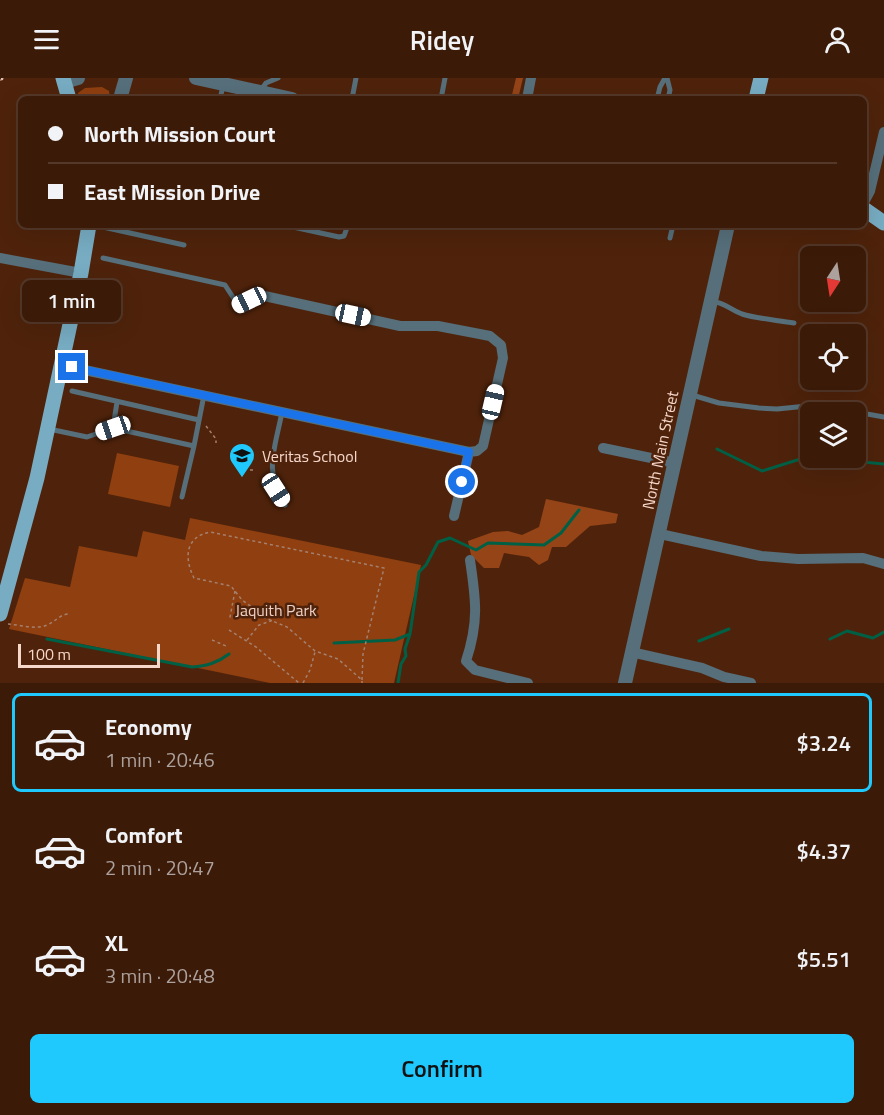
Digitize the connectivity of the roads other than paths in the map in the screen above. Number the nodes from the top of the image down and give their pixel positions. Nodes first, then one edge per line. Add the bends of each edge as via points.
1 (126, 78) edge
2 (196, 78) edge
3 (278, 78) edge
4 (356, 78) edge
5 (445, 78) edge
6 (531, 78) edge
7 (666, 78) edge
8 (761, 78) edge
9 (68, 79) edge
10 (224, 84) junction
11 (260, 92) junction
12 (69, 96) edge
13 (121, 96) edge
14 (221, 96) edge
15 (279, 96) edge
16 (353, 96) edge
17 (442, 96) edge
18 (527, 96) edge
19 (658, 96) edge
20 (669, 96) edge
21 (757, 96) edge
22 (884, 132) edge
23 (882, 148) edge
24 (867, 196) edge
25 (867, 211) edge
26 (884, 223) edge
27 (88, 228) edge
28 (108, 228) edge
29 (298, 228) edge
30 (347, 228) edge
31 (672, 228) edge
32 (727, 228) edge
33 (670, 238) dead end
34 (184, 245) dead end
35 (0, 258) edge
36 (103, 258) dead end
37 (81, 273) junction
38 (711, 301) junction
39 (238, 305) joint
40 (794, 323) dead end
41 (61, 365) junction
42 (72, 392) dead end
43 (205, 394) junction
44 (690, 395) junction
45 (117, 402) junction
46 (283, 411) junction
47 (884, 417) edge
48 (199, 420) junction
49 (47, 428) junction
50 (113, 428) junction
51 (194, 446) junction
52 (603, 448) dead end
53 (469, 452) junction
54 (675, 463) junction
55 (182, 497) dead end
56 (285, 505) dead end
57 (454, 516) dead end
58 (660, 534) junction
59 (470, 560) dead end
60 (884, 564) edge
61 (4, 619) edge
62 (631, 652) junction
63 (528, 683) edge
64 (625, 683) edge
65 (750, 683) edge

1 - 13 street
2 - 10 street
3 - 11 lane via 266,83
4 - 16 lane
5 - 17 lane
6 - 18 street
7 - 19 lane
7 - 20 lane
8 - 21 main road
9 - 12 main road
10 - 11 street
10 - 14 lane
11 - 15 street
22 - 23 street
23 - 24 street
25 - 26 main road
27 - 37 main road
28 - 34 lane
29 - 30 lane via 339,237 344,236
31 - 33 lane
32 - 38 street, North Main Street
35 - 37 street
36 - 39 lane via 225,285
37 - 41 main road
38 - 40 lane via 747,315
38 - 44 street, North Main Street
39 - 53 street via 260,295 400,326 438,326 490,336 501,345 503,358 483,446
41 - 43 street
41 - 49 main road
42 - 45 lane
43 - 46 street
43 - 48 lane
44 - 47 lane via 759,408 817,405
44 - 54 street, North Main Street
45 - 48 lane
45 - 50 lane
46 - 53 street
46 - 56 lane via 271,462 276,490
48 - 51 lane
49 - 50 lane via 87,437
49 - 61 main road
50 - 51 lane
51 - 55 lane
52 - 54 street
53 - 57 street
54 - 58 street, North Main Street
58 - 60 street via 746,554 798,559 863,558
58 - 62 street, North Main Street
59 - 63 street via 477,604 472,643 465,661 486,674
62 - 64 street, North Main Street
62 - 65 street

